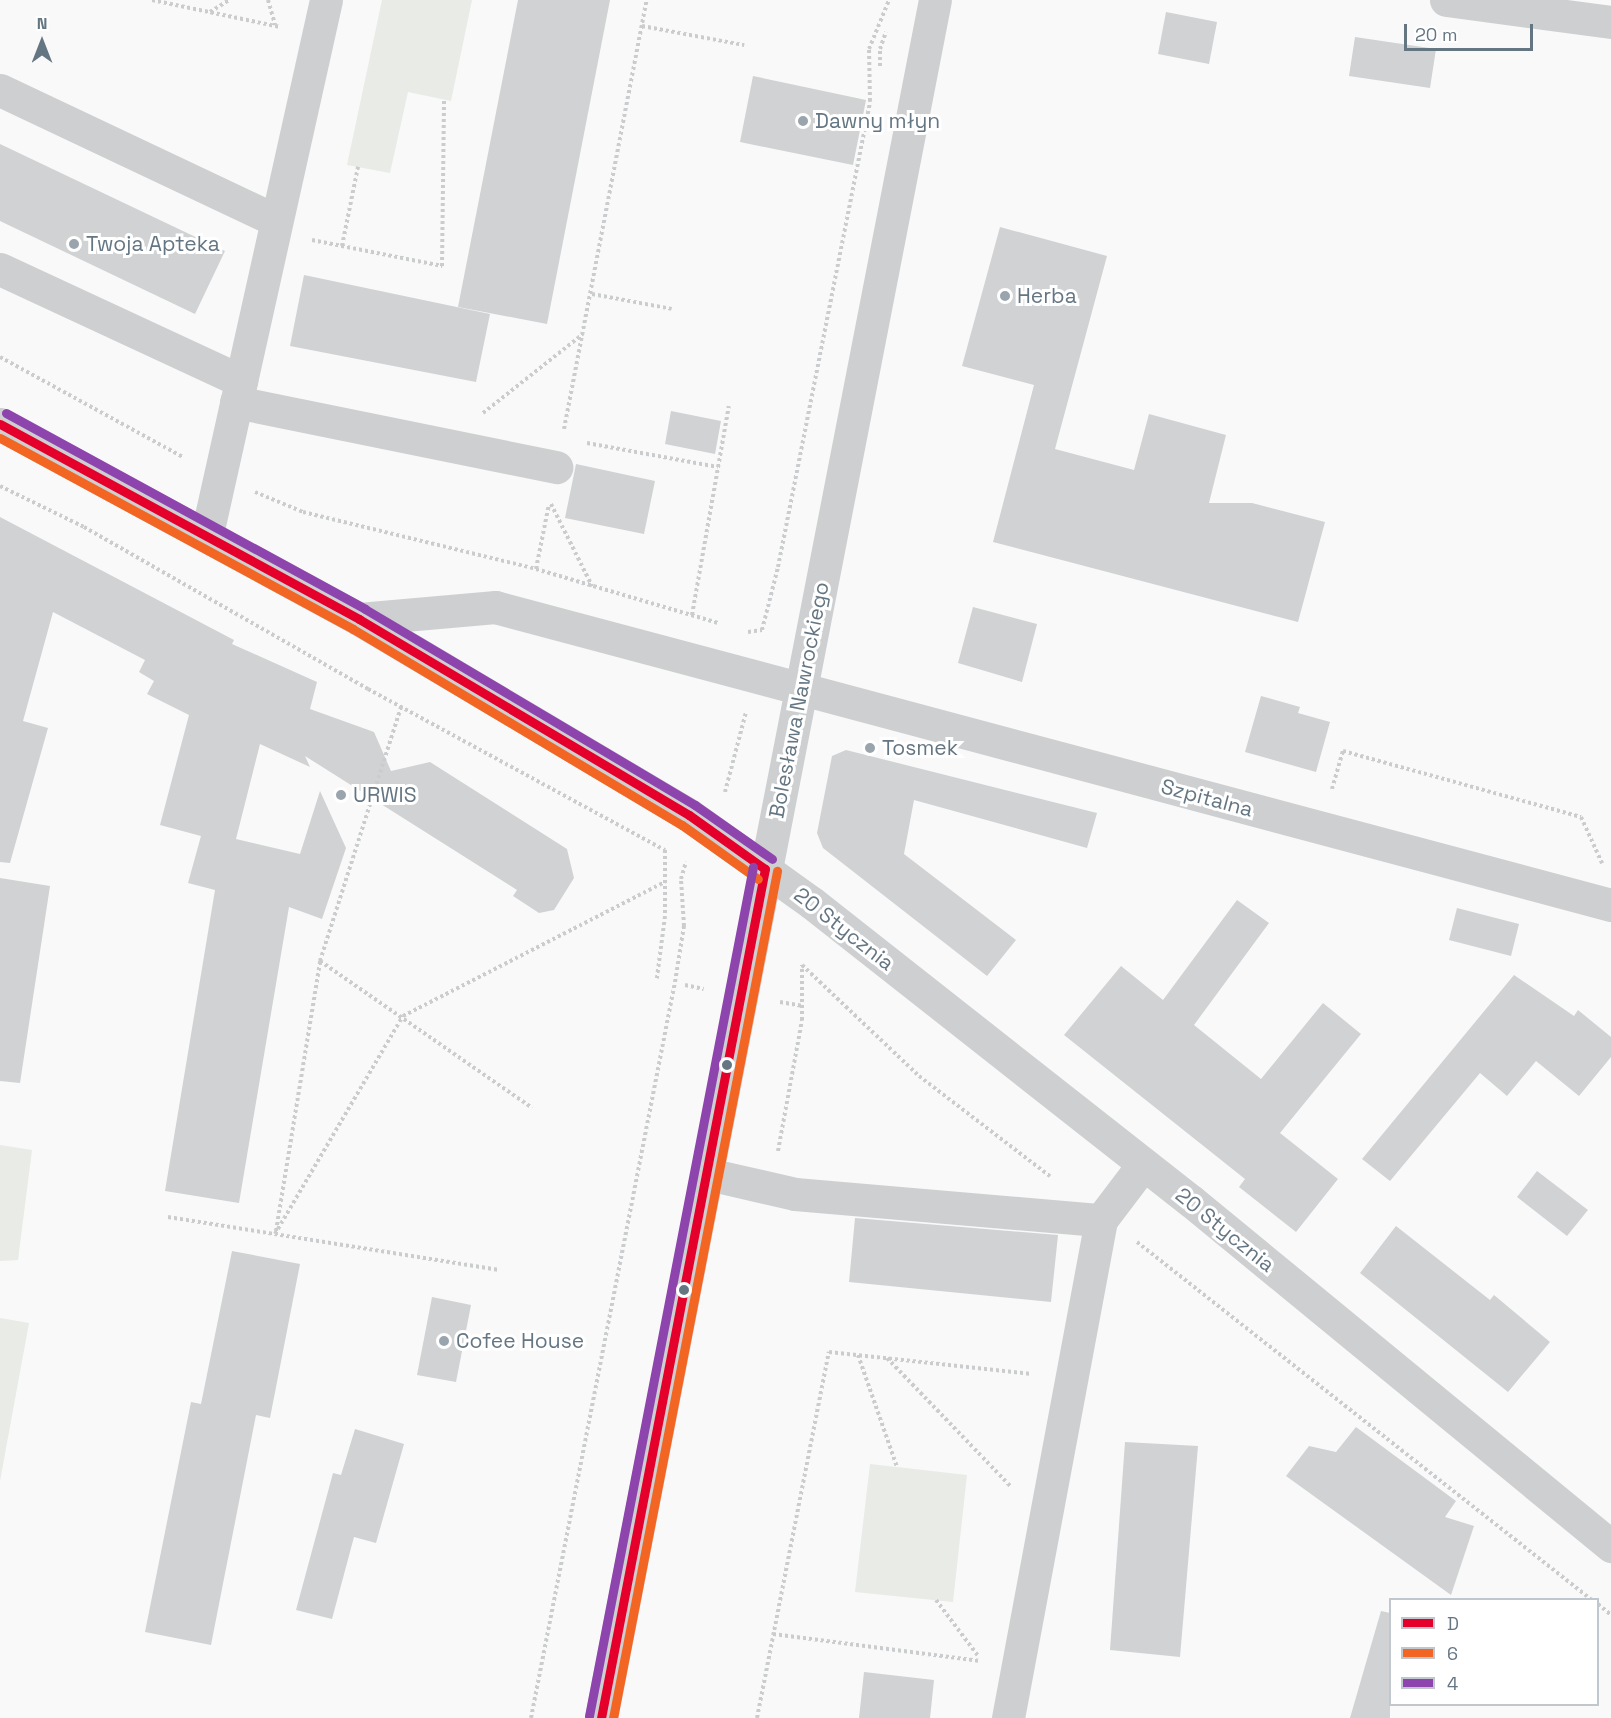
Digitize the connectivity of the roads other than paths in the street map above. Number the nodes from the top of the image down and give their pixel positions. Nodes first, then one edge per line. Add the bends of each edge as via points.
1 (326, 0) edge
2 (935, 0) edge
3 (1446, 0) edge
4 (1611, 21) edge
5 (0, 90) edge
6 (274, 226) junction
7 (0, 269) edge
8 (238, 392) junction
9 (0, 424) edge
10 (559, 453) road end
11 (207, 534) junction
12 (359, 619) junction
13 (803, 690) junction
14 (765, 869) junction
15 (1611, 905) edge
16 (1142, 1166) junction
17 (708, 1174) junction
18 (1102, 1218) junction
19 (1611, 1546) edge
20 (601, 1718) edge
21 (1008, 1718) edge

1 - 6 street
2 - 13 street, Bolesława Nawrockiego
3 - 4 street
5 - 6 street
6 - 8 street
7 - 8 street
8 - 10 street via 444,444
8 - 11 street
9 - 11 street, 20 Stycznia
11 - 12 street, 20 Stycznia
12 - 13 street, Szpitalna via 495,607
12 - 14 street, 20 Stycznia via 705,827
13 - 14 street, Bolesława Nawrockiego
13 - 15 street, Szpitalna
14 - 16 street, 20 Stycznia
14 - 17 street, Bolesława Nawrockiego
16 - 18 street
16 - 19 street, 20 Stycznia via 1191,1201
17 - 18 street via 837,1198
17 - 20 street, Bolesława Nawrockiego
18 - 21 street

